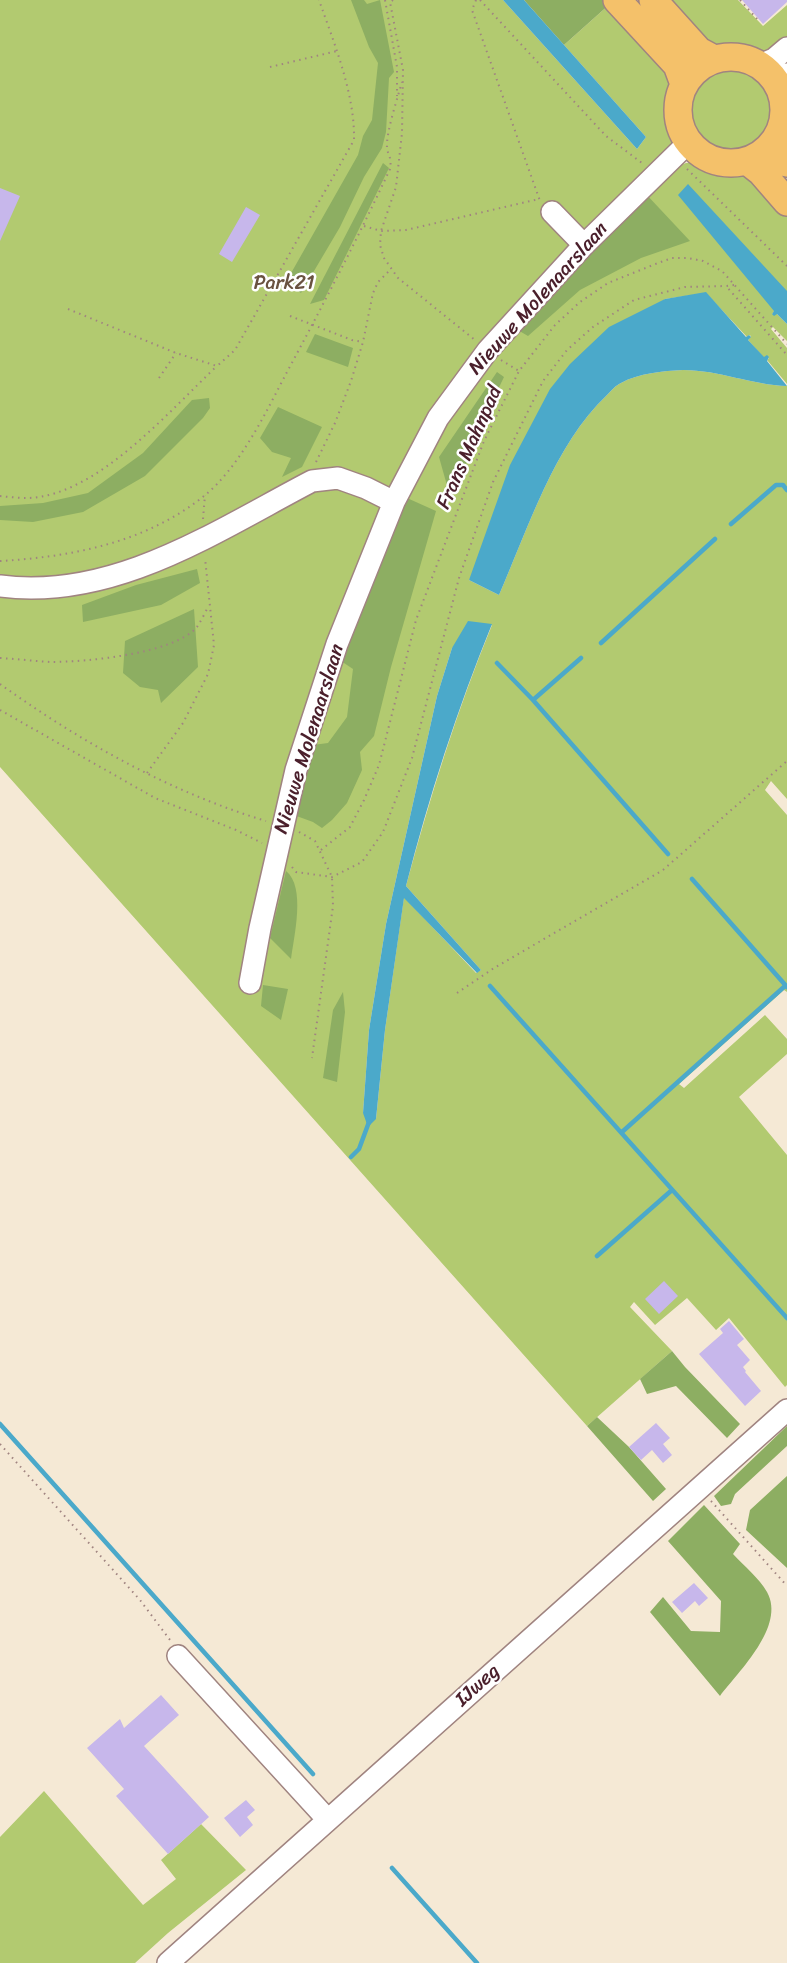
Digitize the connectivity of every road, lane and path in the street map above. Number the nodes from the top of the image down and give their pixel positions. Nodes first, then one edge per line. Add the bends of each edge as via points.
1 (319, 0) edge
2 (476, 0) edge
3 (480, 0) edge
4 (617, 0) edge
5 (653, 0) edge
6 (740, 0) edge
7 (389, 1) edge
8 (759, 21) dead end
9 (787, 48) edge
10 (337, 51) junction
11 (714, 59) junction
12 (760, 65) junction
13 (270, 67) dead end
14 (783, 81) edge
15 (402, 82) junction
16 (684, 84) junction
17 (397, 98) junction
18 (781, 152) edge
19 (674, 157) junction
20 (747, 161) junction
21 (787, 201) edge
22 (545, 206) junction
23 (364, 226) junction
24 (381, 231) junction
25 (585, 245) junction
26 (787, 266) edge
27 (391, 269) junction
28 (734, 285) junction
29 (726, 286) junction
30 (68, 309) dead end
31 (290, 316) dead end
32 (313, 324) junction
33 (363, 342) junction
34 (787, 345) edge
35 (488, 350) junction
36 (176, 353) junction
37 (787, 355) edge
38 (217, 366) junction
39 (159, 378) dead end
40 (312, 481) junction
41 (0, 496) edge
42 (394, 502) junction
43 (0, 561) edge
44 (0, 586) edge
45 (0, 658) edge
46 (0, 684) edge
47 (0, 710) edge
48 (787, 761) edge
49 (147, 773) junction
50 (283, 826) junction
51 (321, 850) junction
52 (277, 852) junction
53 (332, 877) junction
54 (250, 982) dead end
55 (457, 993) dead end
56 (312, 1058) dead end
57 (787, 1410) edge
58 (0, 1444) edge
59 (699, 1488) junction
60 (787, 1586) edge
61 (178, 1656) joint
62 (328, 1820) junction
63 (168, 1963) edge

1 - 10 path
2 - 22 path via 472,10
3 - 19 path via 606,136 637,161
4 - 16 main road via 677,65
5 - 11 main road via 699,51
6 - 8 path
7 - 15 path
7 - 17 path
9 - 12 street
10 - 13 path
10 - 38 path via 355,120 354,140 235,350
11 - 12 main road via 730,57
11 - 16 main road via 693,72
12 - 14 main road
14 - 18 main road
15 - 17 path
15 - 24 path via 399,167
16 - 19 main road via 678,100 682,131
17 - 23 path via 387,147 392,159 390,169
18 - 20 main road
19 - 20 main road via 703,156 734,165
19 - 25 street, Nieuwe Molenaarslaan
19 - 26 path
20 - 21 main road
22 - 24 path
22 - 25 street
23 - 24 path
23 - 32 path
24 - 27 path via 380,245
25 - 35 street, Nieuwe Molenaarslaan
27 - 33 path via 373,293
27 - 35 path via 406,287
28 - 29 path
28 - 34 path, Frans Mahnpad
28 - 51 path, Frans Mahnpad via 713,265 688,258 672,258 632,272 580,302 519,371 484,441 416,621 379,765 350,827
29 - 37 path
29 - 53 path via 685,286 634,300 567,350 543,381 492,482 459,578 412,758 383,832 362,862
30 - 36 path
31 - 32 path
32 - 33 path
32 - 43 path via 242,452 206,495 174,516 109,545 60,556
33 - 40 path via 335,423 312,470
35 - 42 street, Nieuwe Molenaarslaan via 438,418
36 - 38 path
36 - 39 path
38 - 41 path via 121,457 94,475 64,490 29,498
40 - 42 street via 338,478
40 - 44 street via 136,570 69,585
42 - 50 street, Nieuwe Molenaarslaan via 337,644 296,770
45 - 49 path via 50,662 158,648 181,639 196,627 208,607 214,645 208,674 183,723
46 - 49 path via 82,738
47 - 52 path via 155,798 236,830
48 - 55 path via 663,870
49 - 50 path via 228,809
50 - 51 path via 308,836
50 - 52 street, Nieuwe Molenaarslaan
51 - 53 path
52 - 53 path via 296,872
52 - 54 street, Nieuwe Molenaarslaan
53 - 56 path via 333,906
57 - 59 street, IJweg
58 - 61 path via 140,1600
59 - 60 path
59 - 62 street, IJweg
61 - 62 street
62 - 63 street, IJweg

